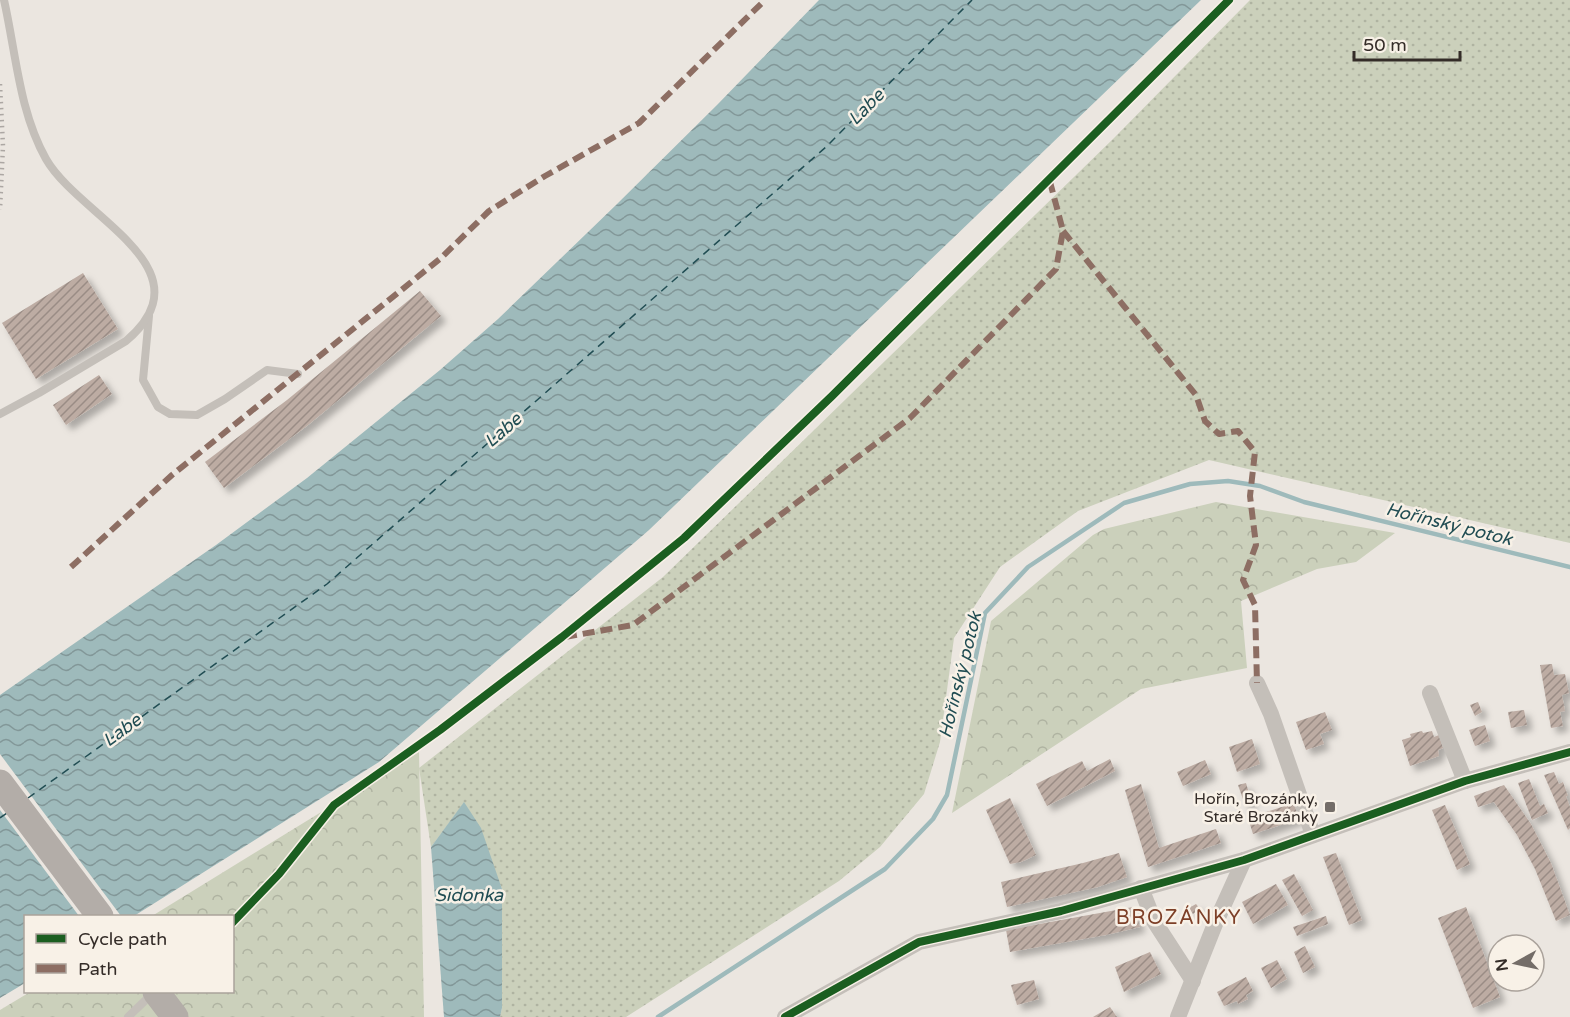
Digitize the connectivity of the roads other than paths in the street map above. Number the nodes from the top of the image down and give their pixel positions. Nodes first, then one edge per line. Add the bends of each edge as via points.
1 (4, 0) edge
2 (1229, 0) edge
3 (149, 316) junction
4 (298, 374) dead end
5 (0, 414) edge
6 (1257, 683) dead end
7 (1430, 693) dead end
8 (1570, 752) edge
9 (1465, 781) junction
10 (0, 783) edge
11 (1313, 835) junction
12 (1244, 860) junction
13 (1141, 888) junction
14 (99, 915) edge
15 (234, 921) edge
16 (1193, 981) junction
17 (154, 993) edge
18 (156, 993) edge
19 (128, 1017) edge
20 (175, 1017) edge
21 (785, 1017) edge
22 (1178, 1017) edge

1 - 3 lane via 28,115 40,145 64,183 149,267 155,284
2 - 15 lane via 684,538 562,637 334,805 279,874
3 - 4 lane via 143,380 158,407 170,414 197,415 267,370
3 - 5 lane via 126,341
6 - 11 street
7 - 9 street
8 - 9 street
9 - 11 street
10 - 14 main road
11 - 12 street
12 - 13 street
12 - 16 street
13 - 16 street via 1154,921
13 - 21 street via 919,942
16 - 22 street
17 - 19 lane
18 - 20 main road

